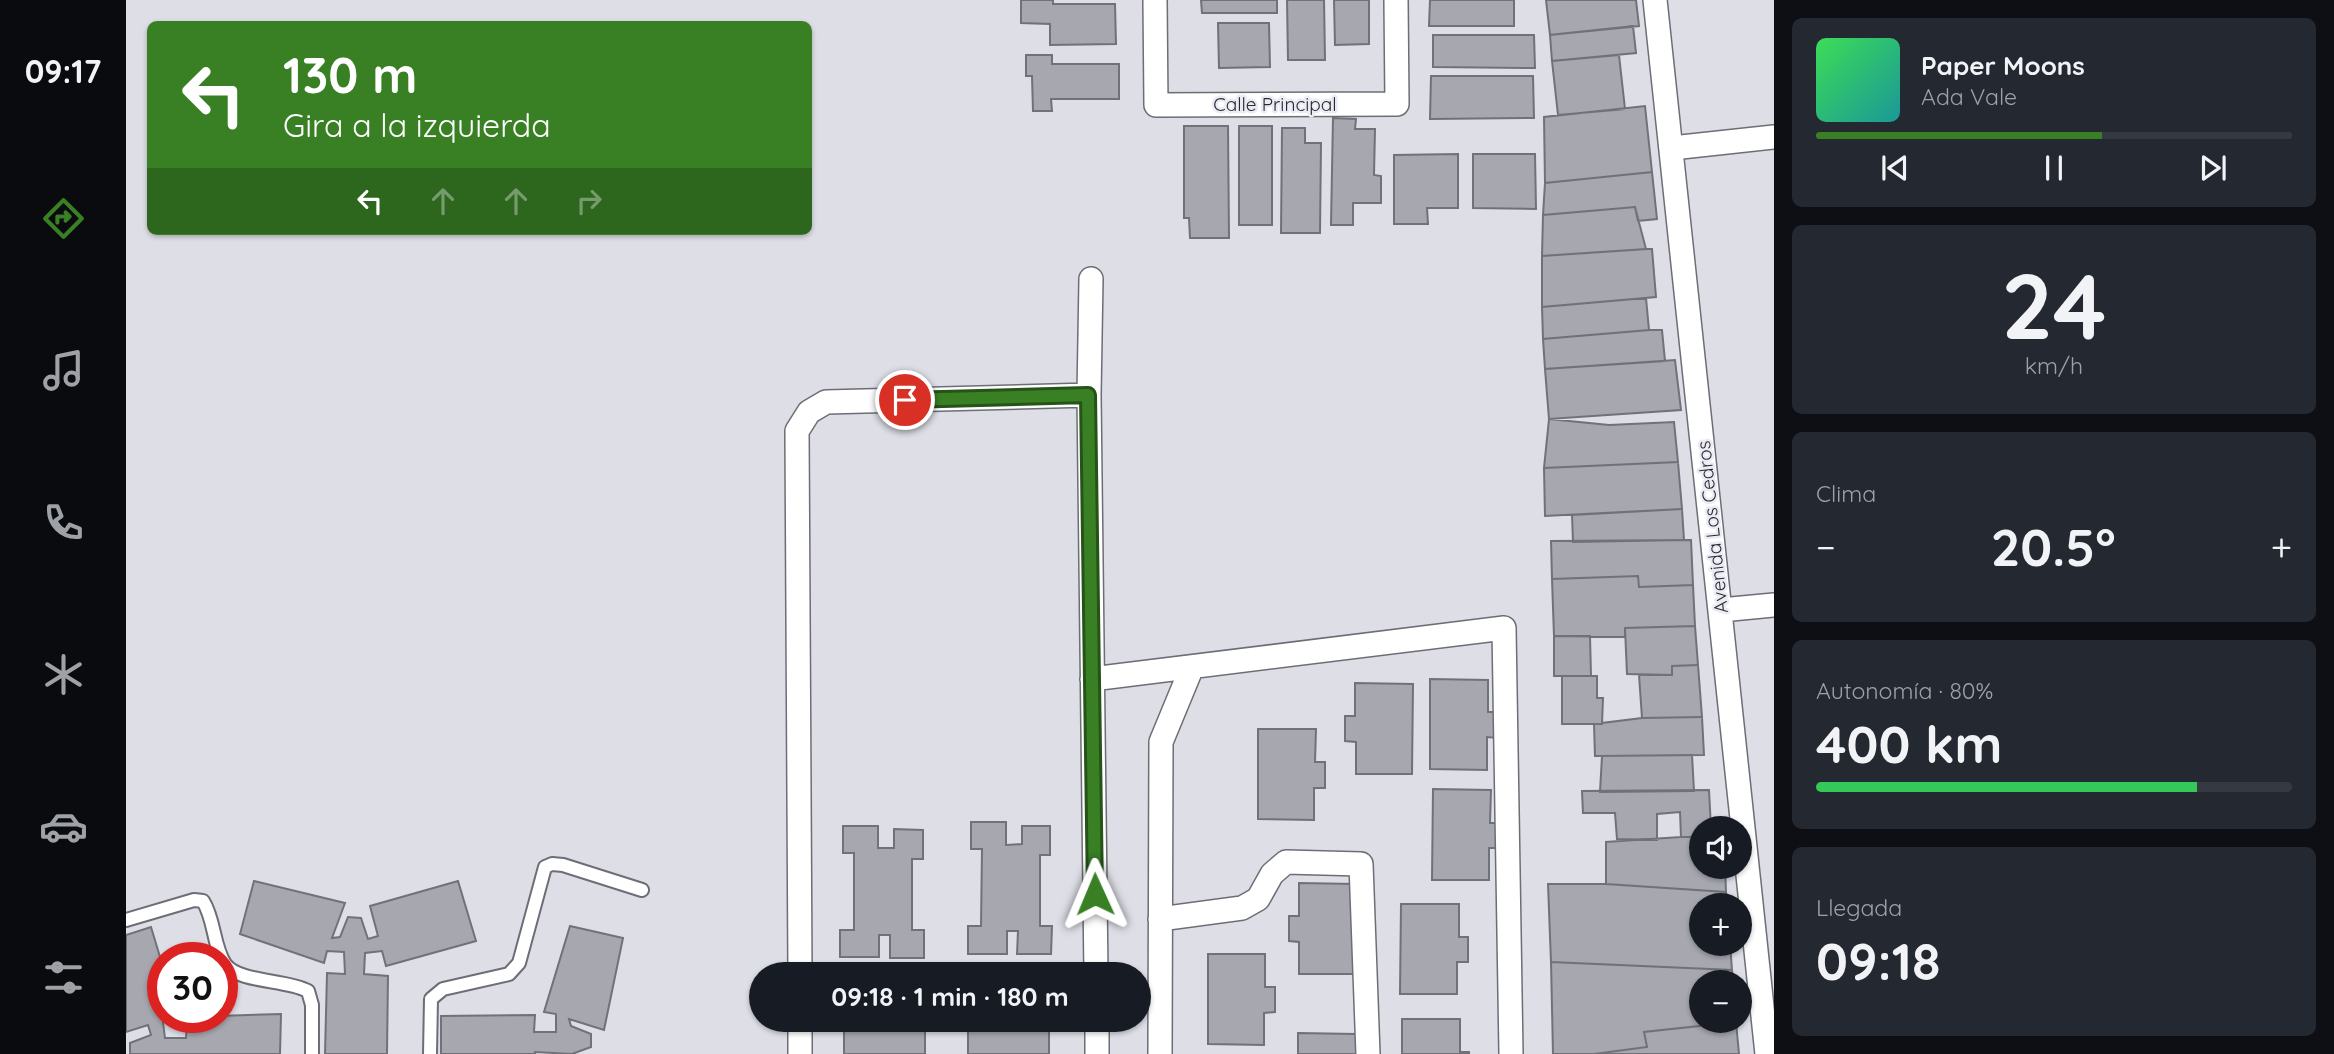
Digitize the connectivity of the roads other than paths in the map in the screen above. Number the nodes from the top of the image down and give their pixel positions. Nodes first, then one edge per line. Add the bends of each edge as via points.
1 (1155, 0) edge
2 (1396, 0) edge
3 (1654, 0) edge
4 (1774, 137) edge
5 (1672, 148) junction
6 (1091, 279) dead end
7 (1088, 395) junction
8 (1774, 605) edge
9 (1721, 610) junction
10 (1192, 667) junction
11 (1092, 679) junction
12 (642, 890) dead end
13 (1160, 919) junction
14 (126, 920) edge
15 (800, 962) edge
16 (1096, 962) edge
17 (800, 1032) edge
18 (1097, 1032) edge
19 (312, 1054) edge
20 (430, 1054) edge
21 (800, 1054) edge
22 (1097, 1054) edge
23 (1160, 1054) edge
24 (1368, 1054) edge
25 (1510, 1054) edge
26 (1767, 1054) edge

1 - 2 street, Calle Principal via 1156,105 1397,104
3 - 5 street, Avenida Los Cedros
4 - 5 street
5 - 9 street, Avenida Los Cedros
6 - 7 street
7 - 11 street
7 - 15 street via 826,402 809,412 797,431
8 - 9 street
9 - 26 street, Avenida Los Cedros
10 - 11 street
10 - 13 street via 1161,742
10 - 25 street via 1504,628
11 - 16 street
12 - 20 lane via 563,864 545,867 519,963 509,974 443,989 431,999
13 - 23 street
13 - 24 street via 1242,908 1258,899 1272,874 1286,862 1362,864
14 - 19 lane via 203,901 225,964 236,974 308,991
17 - 21 street
18 - 22 street

